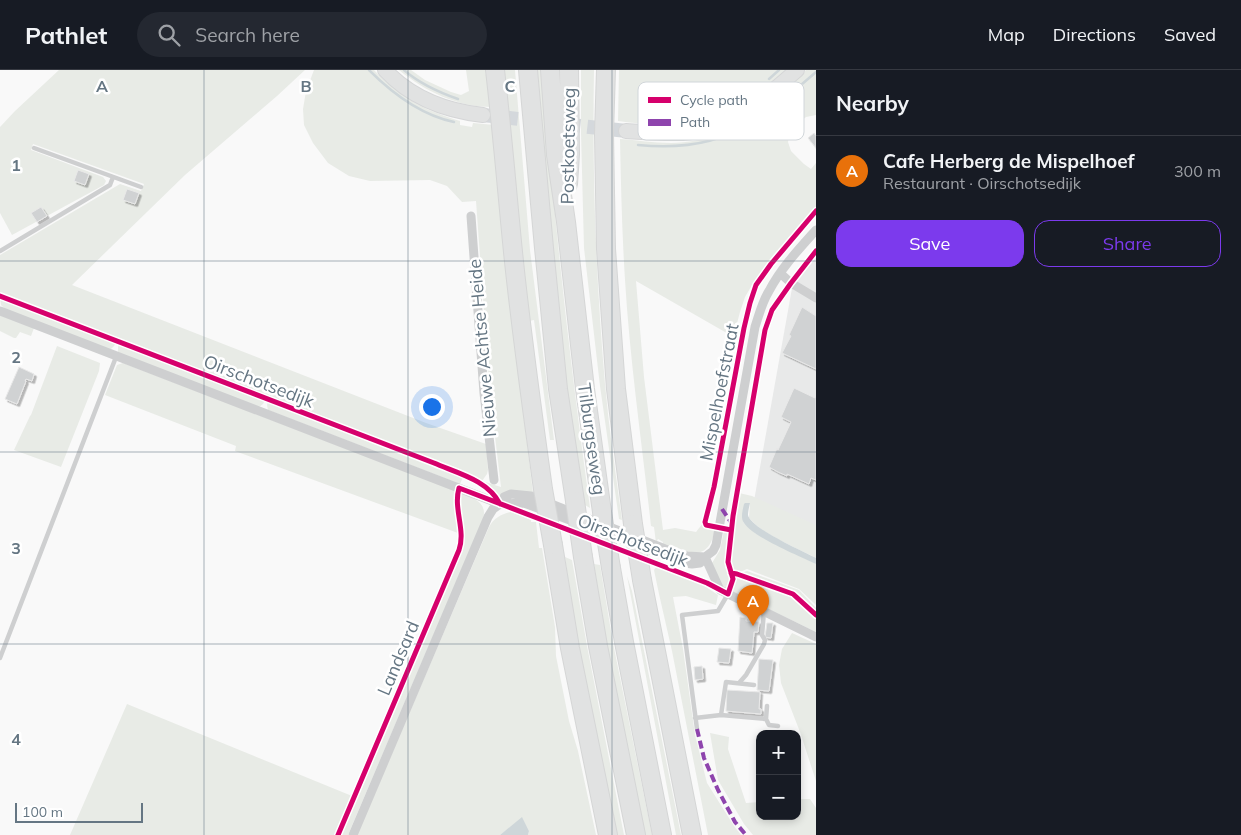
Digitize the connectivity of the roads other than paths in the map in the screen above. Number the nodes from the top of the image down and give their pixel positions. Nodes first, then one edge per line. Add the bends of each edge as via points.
1 (385, 70) edge
2 (496, 70) edge
3 (528, 70) edge
4 (550, 70) edge
5 (570, 70) edge
6 (606, 70) edge
7 (798, 70) edge
8 (783, 82) edge
9 (484, 116) tunnel mouth
10 (626, 131) tunnel mouth
11 (638, 132) edge
12 (34, 148) dead end
13 (113, 177) junction
14 (141, 187) dead end
15 (471, 216) dead end
16 (566, 222) junction
17 (816, 230) edge
18 (0, 251) edge
19 (780, 273) junction
20 (816, 298) edge
21 (0, 312) edge
22 (116, 356) junction
23 (494, 480) dead end
24 (500, 504) junction
25 (705, 557) junction
26 (724, 592) junction
27 (764, 611) junction
28 (816, 637) edge
29 (0, 658) edge
30 (739, 683) junction
31 (754, 685) dead end
32 (767, 706) dead end
33 (721, 715) junction
34 (696, 718) junction
35 (766, 719) junction
36 (778, 726) dead end
37 (697, 729) dead end
38 (354, 835) edge
39 (608, 835) edge
40 (636, 835) edge
41 (662, 835) edge
42 (692, 835) edge

1 - 9 street via 434,104
2 - 39 highway, bridge via 517,288 543,489 570,648
3 - 40 highway, Tilburgseweg, bridge via 558,389 598,646
4 - 16 highway, Tilburgseweg via 556,155
5 - 16 highway, Postkoetsweg
6 - 42 highway, Tilburgseweg, bridge via 606,249 616,389 642,580
7 - 8 street
10 - 11 street
12 - 13 lane
13 - 14 lane
13 - 18 lane via 110,185
15 - 23 street, Nieuwe Achtse Heide
16 - 41 highway, Tilburgseweg, bridge via 602,512
17 - 19 street, Mispelhoefstraat
19 - 20 street
19 - 25 street, Mispelhoefstraat via 768,292 754,327 716,545
21 - 22 street, Oirschotsedijk
22 - 24 street, Oirschotsedijk
22 - 29 lane
24 - 25 street, Oirschotsedijk via 511,494 531,496 665,549 687,556
24 - 38 street, Landsard via 488,517
25 - 26 street
26 - 27 street
26 - 34 lane via 718,611 682,615
27 - 28 street
27 - 30 lane via 764,644
30 - 31 lane
30 - 33 lane via 726,682
32 - 35 lane
33 - 34 lane
33 - 35 lane
34 - 37 lane
35 - 36 lane via 769,725

